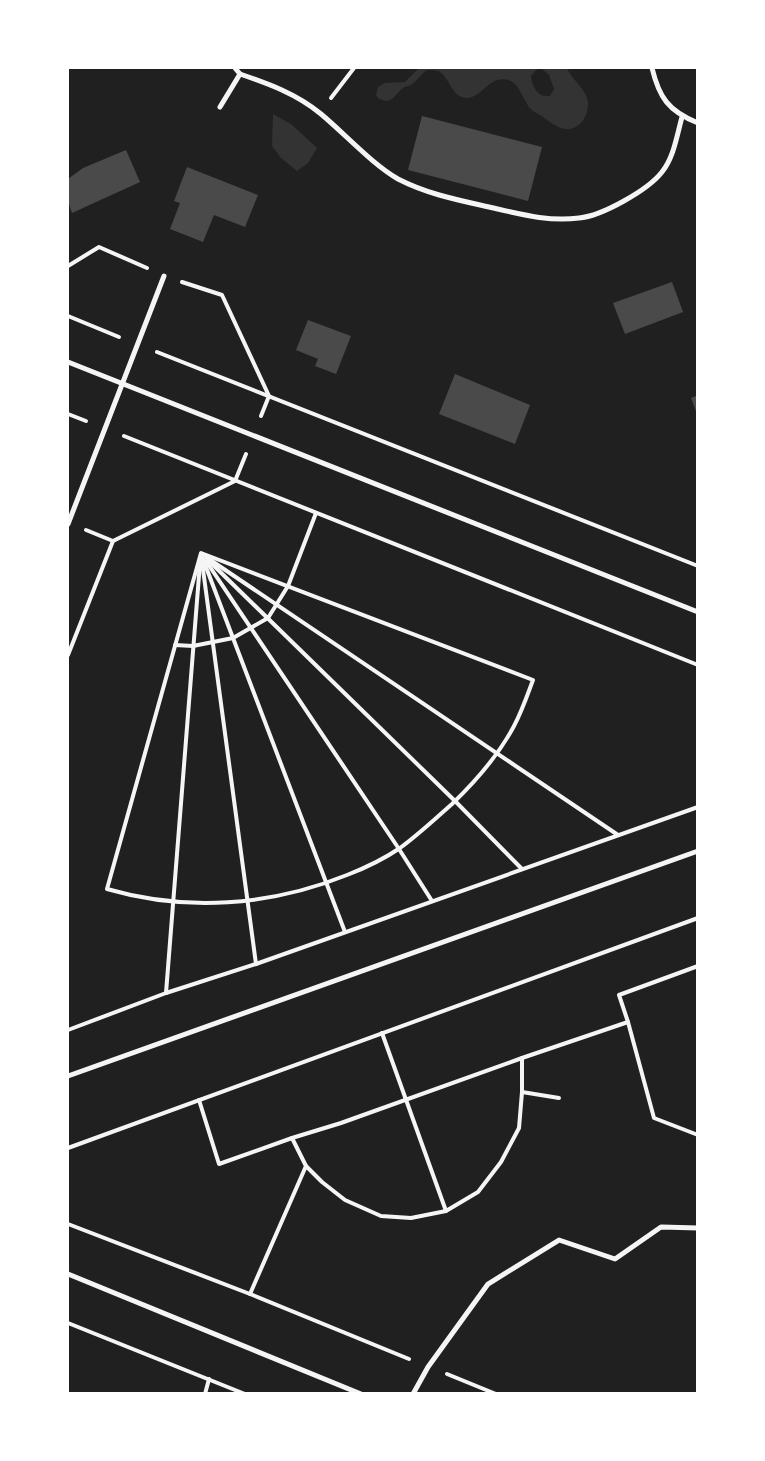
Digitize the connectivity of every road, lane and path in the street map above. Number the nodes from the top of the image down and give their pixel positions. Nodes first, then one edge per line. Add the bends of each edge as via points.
1 (235, 68) edge
2 (354, 68) edge
3 (652, 68) edge
4 (240, 74) junction
5 (220, 107) dead end
6 (319, 112) junction
7 (682, 117) junction
8 (698, 123) edge
9 (164, 276) dead end
10 (68, 316) edge
11 (137, 344) junction
12 (68, 362) edge
13 (122, 383) junction
14 (68, 414) edge
15 (104, 429) junction
16 (316, 513) junction
17 (68, 524) edge
18 (201, 553) junction
19 (698, 566) edge
20 (288, 586) junction
21 (277, 604) junction
22 (698, 612) edge
23 (268, 618) junction
24 (251, 628) junction
25 (233, 638) junction
26 (213, 642) junction
27 (175, 645) junction
28 (193, 646) junction
29 (698, 664) edge
30 (497, 752) junction
31 (455, 801) junction
32 (698, 807) edge
33 (618, 835) junction
34 (399, 849) junction
35 (698, 851) edge
36 (521, 868) junction
37 (327, 883) junction
38 (248, 901) junction
39 (432, 901) junction
40 (172, 902) junction
41 (698, 918) edge
42 (345, 932) junction
43 (256, 964) junction
44 (698, 966) edge
45 (166, 993) junction
46 (628, 1022) junction
47 (68, 1030) edge
48 (382, 1033) junction
49 (522, 1058) junction
50 (68, 1076) edge
51 (522, 1092) junction
52 (406, 1098) junction
53 (560, 1098) dead end
54 (199, 1100) junction
55 (698, 1135) edge
56 (292, 1138) junction
57 (68, 1149) edge
58 (306, 1166) junction
59 (446, 1211) junction
60 (68, 1224) edge
61 (698, 1228) edge
62 (68, 1274) edge
63 (250, 1294) junction
64 (68, 1323) edge
65 (428, 1367) junction
66 (209, 1379) junction
67 (205, 1394) edge
68 (245, 1394) edge
69 (361, 1394) edge
70 (413, 1394) edge
71 (496, 1394) edge

1 - 4 street
2 - 6 path
3 - 7 street via 656,86 667,104
4 - 5 street
4 - 6 street via 287,92
6 - 7 street via 398,178 437,196 538,219 582,218 636,194 669,162
7 - 8 street
9 - 11 street
10 - 11 path
11 - 13 street
11 - 19 path
12 - 13 street
13 - 15 street
13 - 22 street
14 - 15 path
15 - 16 path
15 - 17 street
16 - 20 path
16 - 29 path
18 - 20 path
18 - 21 path
18 - 23 path
18 - 24 path
18 - 25 path
18 - 26 path
18 - 27 path
18 - 28 path
20 - 21 path
20 - 30 path via 533,680 513,728
21 - 23 path
21 - 30 path
23 - 24 path
23 - 31 path
24 - 25 path
24 - 34 path
25 - 26 path
25 - 37 path
26 - 28 path
26 - 38 path
27 - 28 path
27 - 40 path via 107,889
28 - 40 path
30 - 31 path
30 - 33 path
31 - 34 path
31 - 36 path
32 - 33 path
33 - 36 path
34 - 37 path
34 - 39 path
35 - 50 street
36 - 39 path
37 - 38 path
37 - 42 path
38 - 40 path
38 - 43 path
39 - 42 path
40 - 45 path
41 - 48 path
42 - 43 path
43 - 45 path
44 - 46 path via 619,995
45 - 47 path
46 - 49 path
46 - 55 path via 654,1118
48 - 52 path
48 - 54 path
49 - 51 path
49 - 52 path
51 - 53 path
51 - 59 path via 519,1128 501,1162 478,1192
52 - 56 path
52 - 59 path
54 - 56 path via 219,1164
54 - 57 path
56 - 58 path
58 - 59 path via 345,1200 381,1216 411,1218
58 - 63 path
60 - 63 path
61 - 65 street via 661,1227 615,1259 559,1240 488,1284
62 - 69 street
63 - 65 path
64 - 66 path
65 - 70 street
65 - 71 path
66 - 67 path
66 - 68 path

